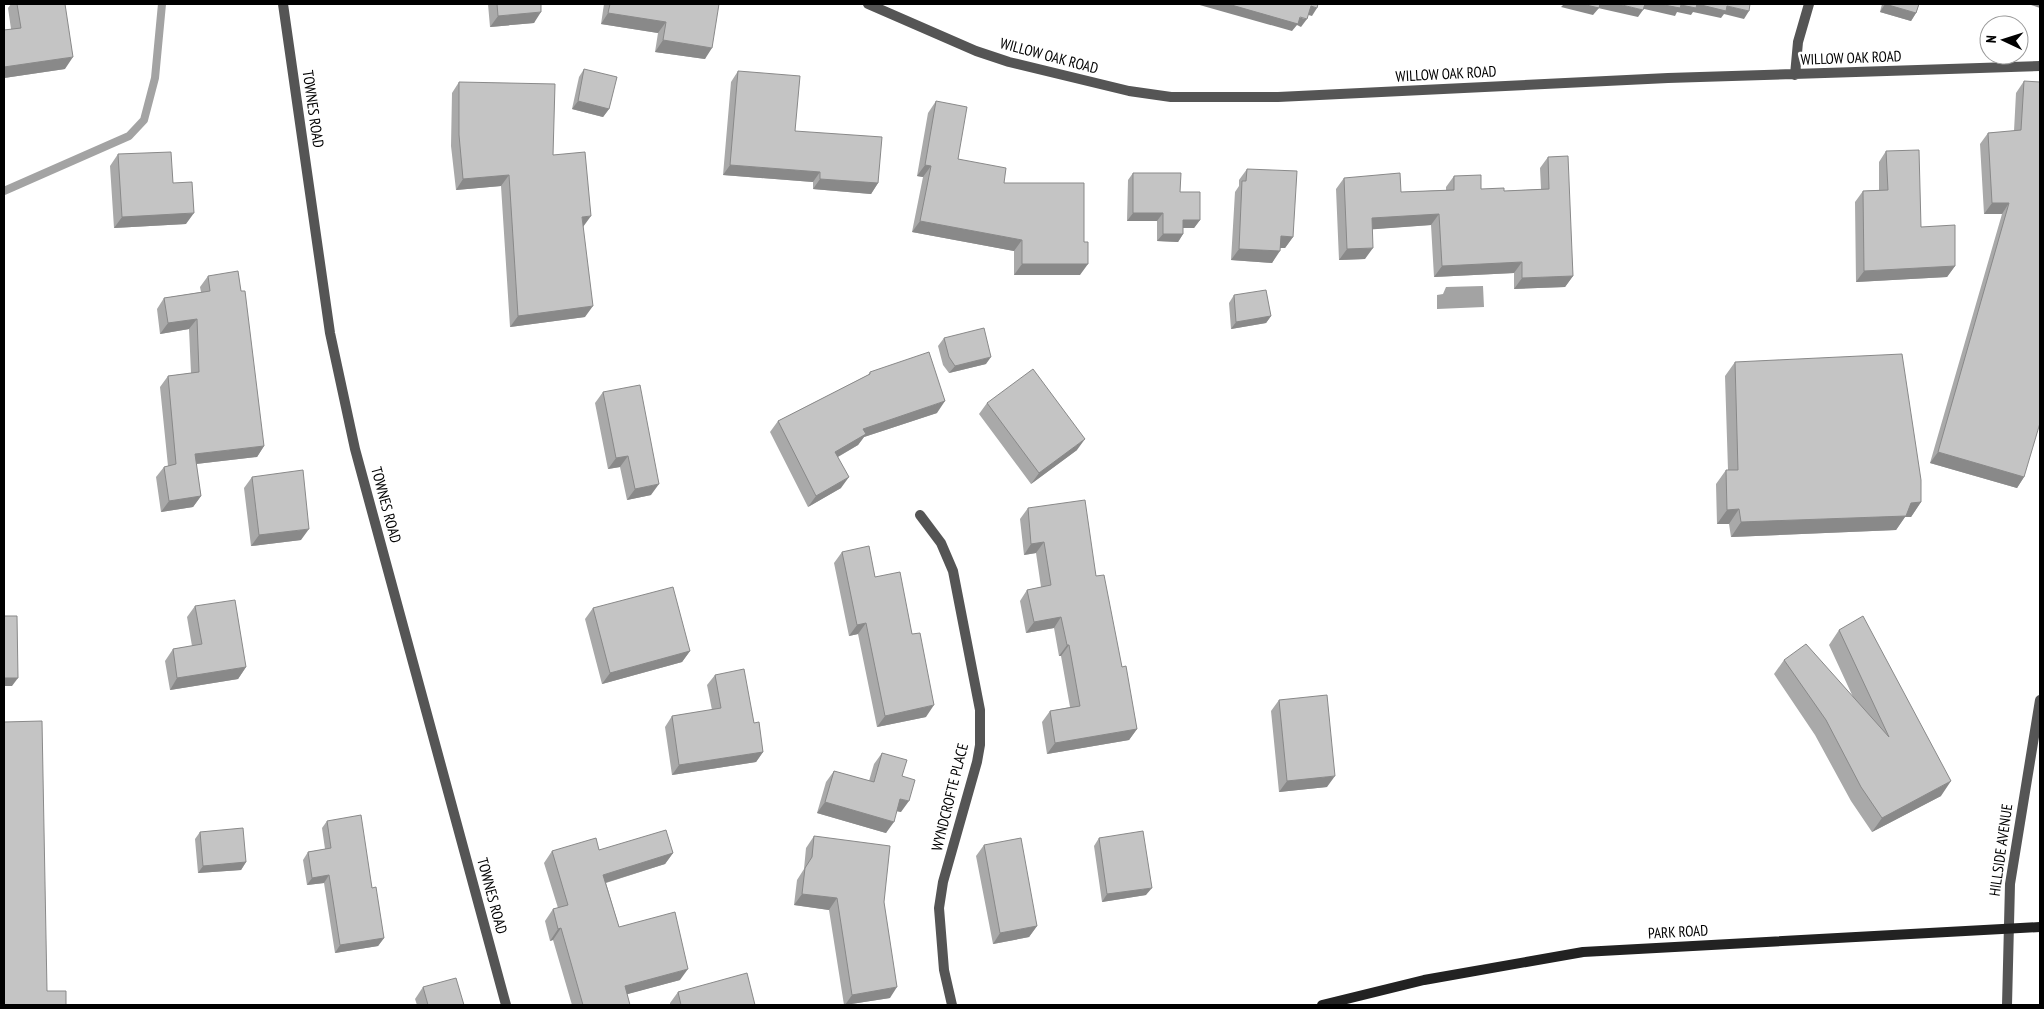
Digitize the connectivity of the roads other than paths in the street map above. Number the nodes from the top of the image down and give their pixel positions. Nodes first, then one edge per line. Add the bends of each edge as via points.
1 (283, 4) edge
2 (868, 4) edge
3 (1809, 4) edge
4 (2040, 66) edge
5 (1795, 75) junction
6 (920, 515) dead end
7 (2040, 700) edge
8 (2040, 927) edge
9 (2008, 930) junction
10 (1345, 1002) edge
11 (506, 1005) edge
12 (952, 1005) edge
13 (1322, 1005) edge
14 (2007, 1005) edge

1 - 11 street, TOWNES ROAD via 330,333 353,439
2 - 5 street, WILLOW OAK ROAD via 1009,62 1129,92 1171,97 1278,97
3 - 5 street via 1798,42
4 - 5 street, WILLOW OAK ROAD
6 - 12 street, WYNDCROFTE PLACE via 942,543 953,571 980,710 977,762 943,882 939,908 944,970
7 - 9 street, HILLSIDE AVENUE via 2010,884
8 - 9 main road, PARK ROAD
9 - 10 main road, PARK ROAD via 1583,952 1424,980
9 - 14 street, HILLSIDE AVENUE
10 - 13 main road, PARK ROAD

